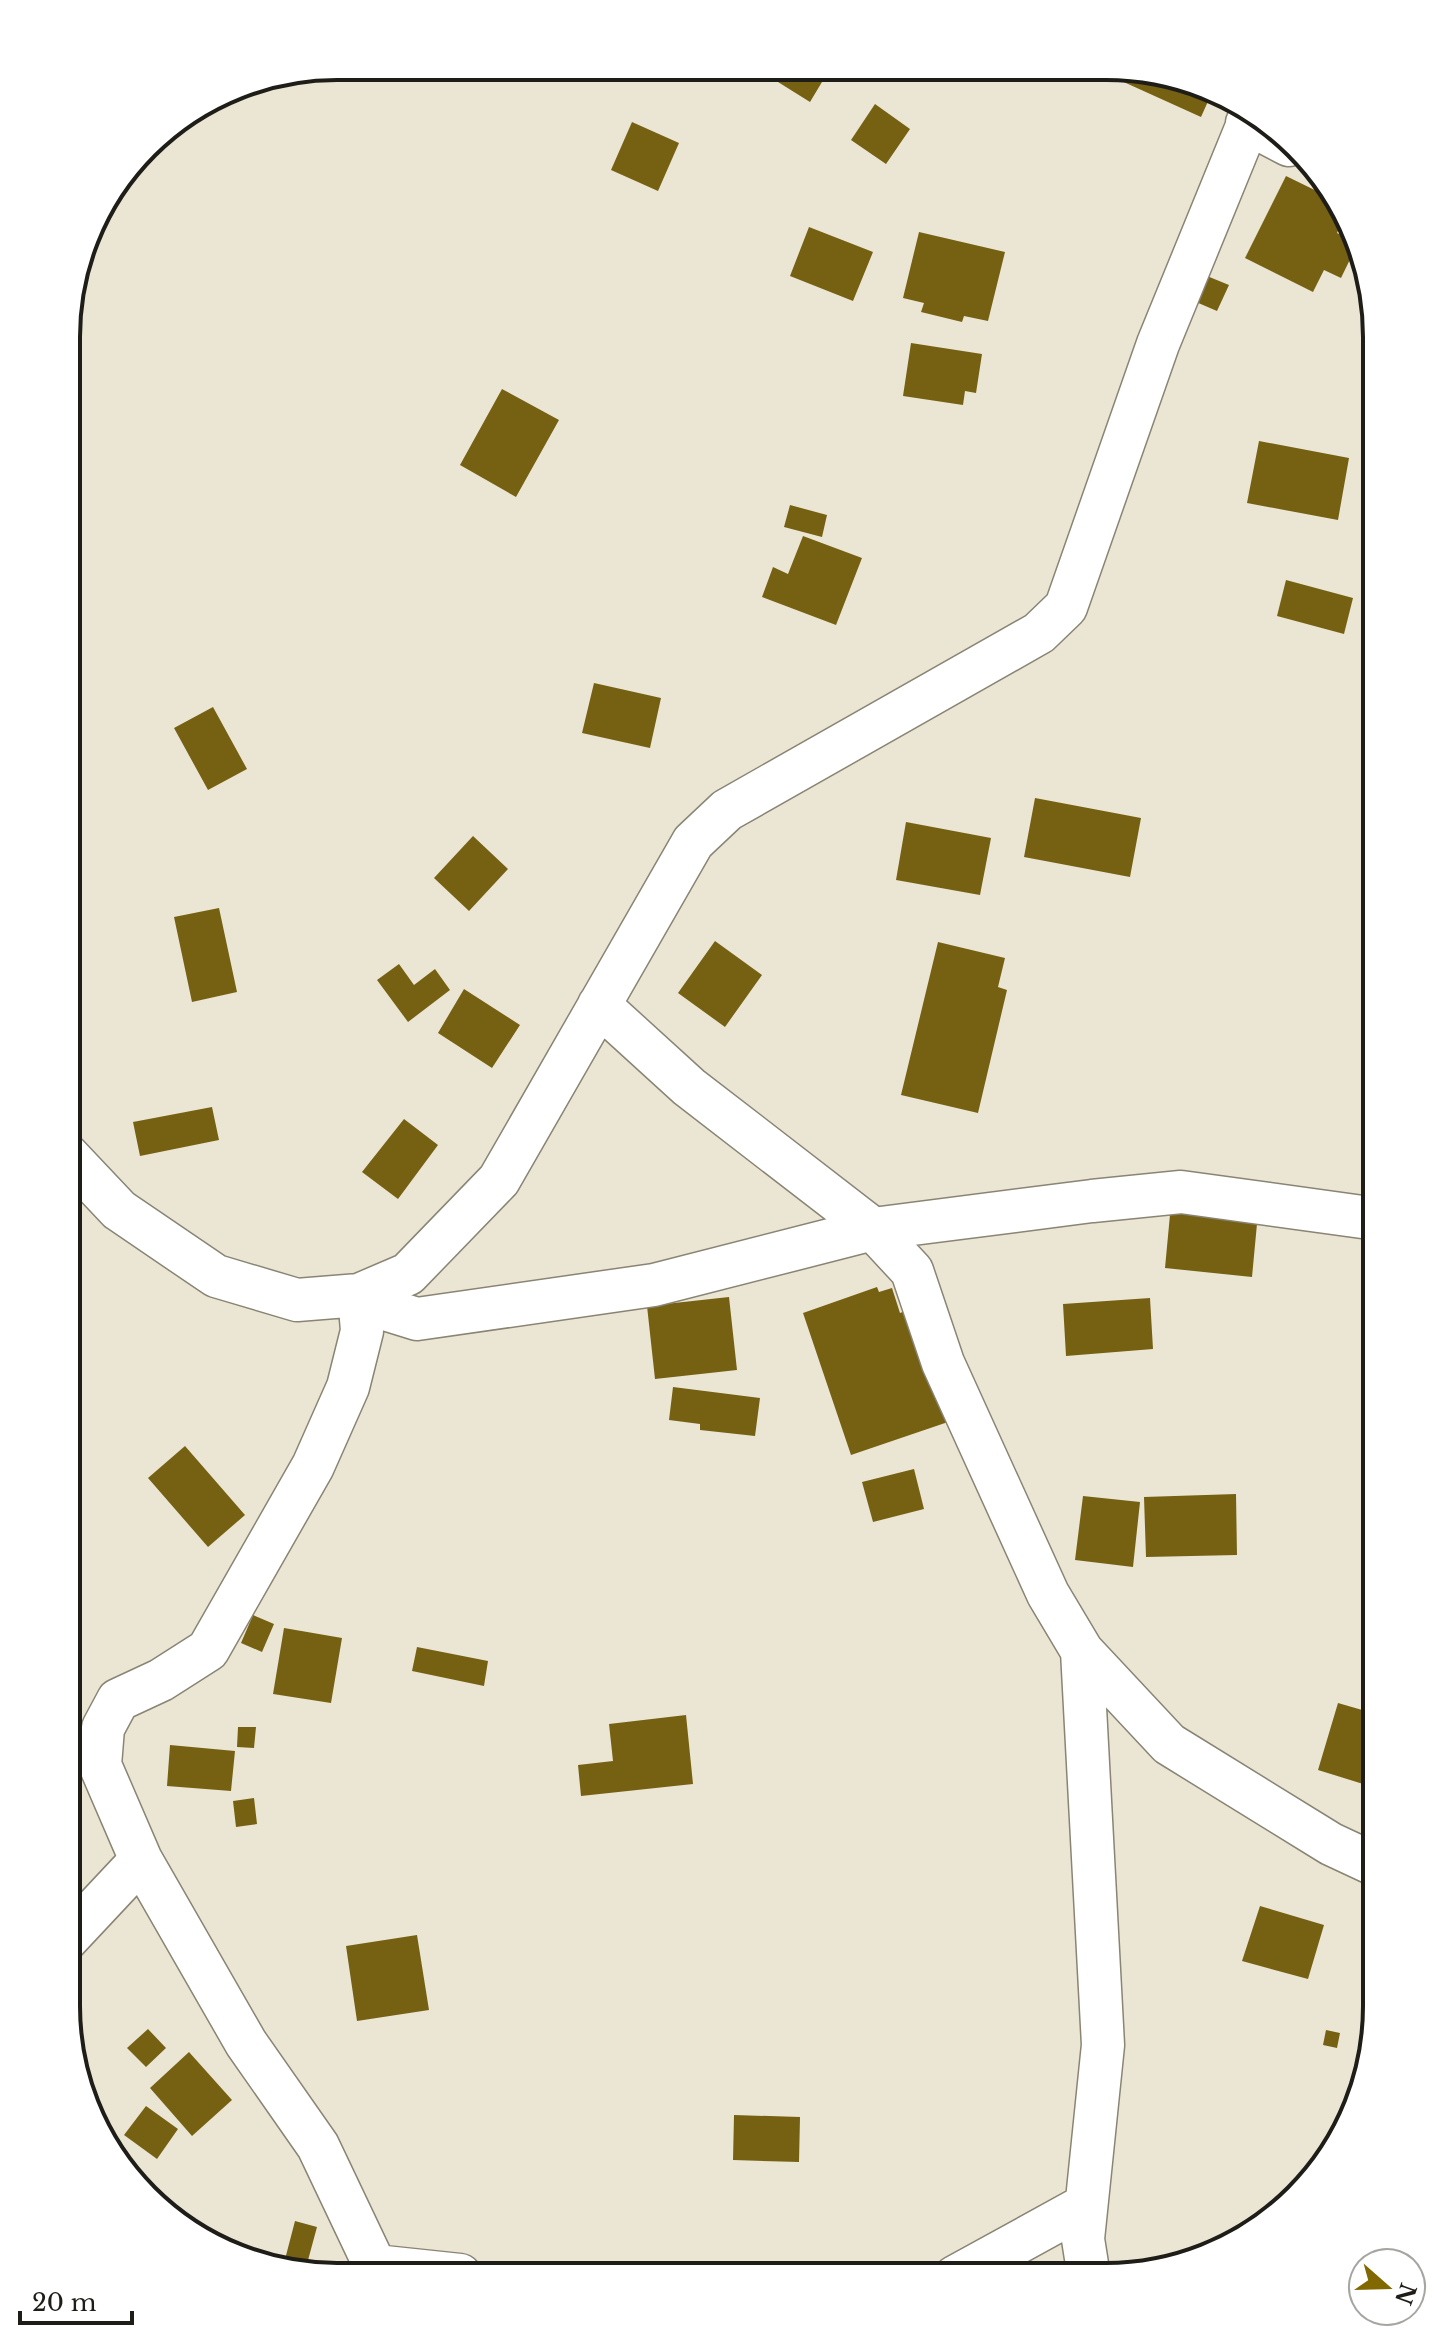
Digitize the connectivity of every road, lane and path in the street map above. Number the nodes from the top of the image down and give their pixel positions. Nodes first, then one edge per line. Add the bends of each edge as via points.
1 (1248, 123) edge
2 (599, 1005) junction
3 (80, 1169) edge
4 (1362, 1217) edge
5 (873, 1229) junction
6 (359, 1295) junction
7 (1082, 1651) junction
8 (1362, 1859) edge
9 (141, 1860) junction
10 (80, 1925) edge
11 (1086, 2205) junction
12 (372, 2263) edge
13 (980, 2263) edge
14 (1087, 2263) edge

1 - 2 street via 1158,344 1066,607 1039,633 727,810 693,842
2 - 5 street via 689,1087
2 - 6 street via 499,1180 408,1274
3 - 6 street via 119,1210 216,1276 297,1300
4 - 5 street via 1181,1192
5 - 6 street via 654,1285 417,1319
5 - 7 street via 912,1271 950,1378 1048,1594
6 - 9 street via 362,1331 348,1387 313,1466 208,1650 118,1700 103,1728 100,1765
7 - 8 street via 1169,1744
7 - 11 street via 1103,2045
9 - 10 street
9 - 12 street via 246,2043 318,2146
11 - 13 street
11 - 14 street

